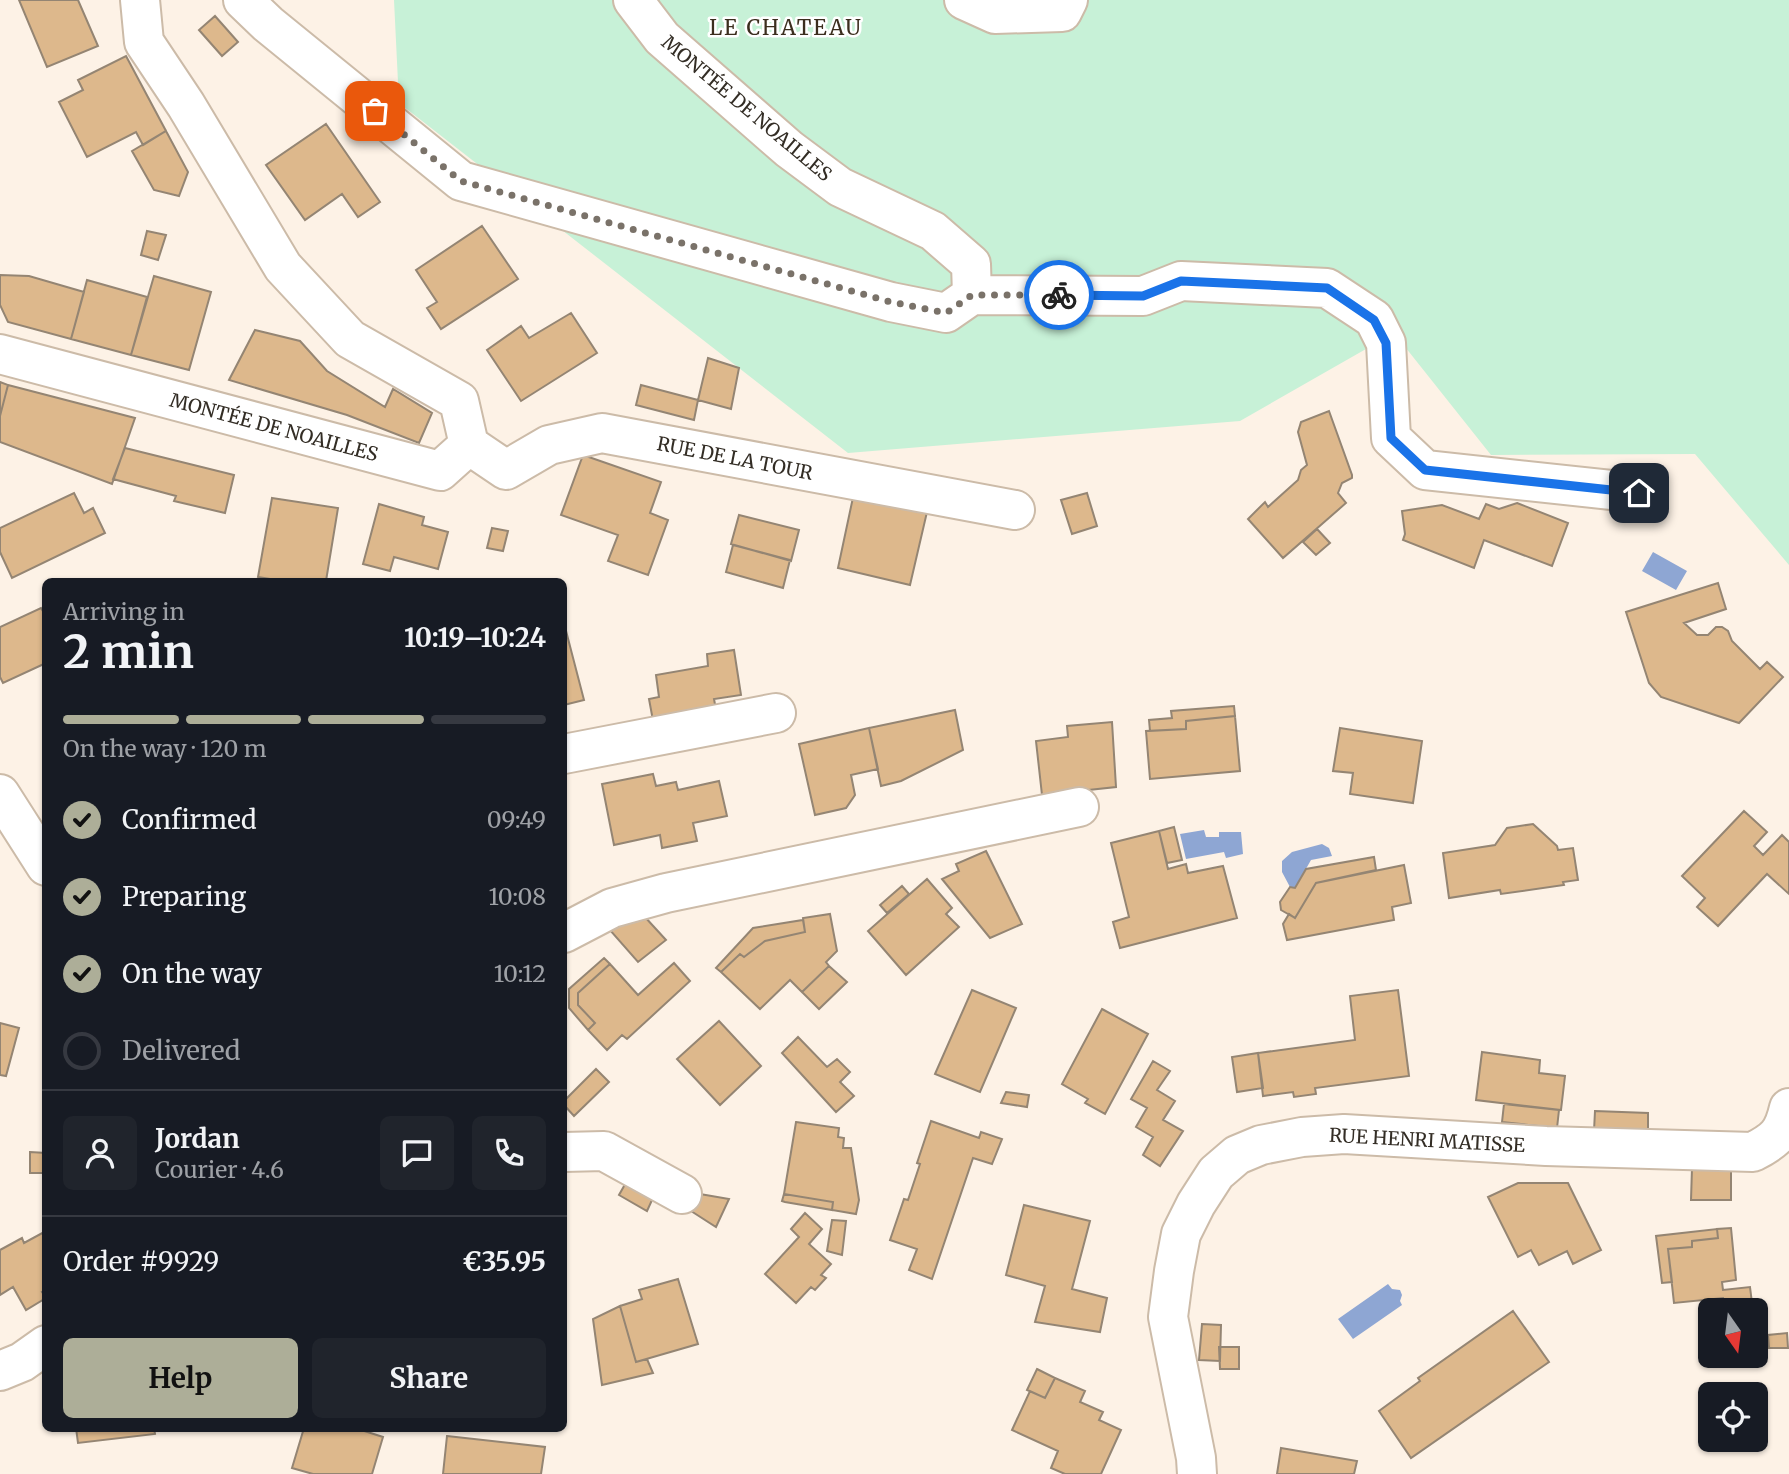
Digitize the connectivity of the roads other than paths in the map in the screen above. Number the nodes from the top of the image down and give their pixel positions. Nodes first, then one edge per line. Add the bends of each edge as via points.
1 (140, 0) edge
2 (243, 0) edge
3 (634, 0) edge
4 (964, 0) edge
5 (1068, 0) edge
6 (972, 295) junction
7 (0, 354) edge
8 (469, 445) junction
9 (1639, 493) dead end
10 (1015, 510) dead end
11 (776, 713) dead end
12 (567, 753) edge
13 (0, 794) edge
14 (1079, 807) dead end
15 (42, 860) edge
16 (567, 931) edge
17 (1789, 1108) edge
18 (567, 1152) edge
19 (682, 1194) dead end
20 (42, 1348) edge
21 (0, 1371) edge
22 (1197, 1474) edge

1 - 8 street via 144,42 282,267 350,339 459,401
2 - 6 street via 461,181 891,302 946,313
3 - 6 street, MONTÉE DE NOAILLES via 662,38 789,149 840,187 933,231 971,264
4 - 5 street via 995,15 1062,12
6 - 9 street via 1143,296 1181,281 1327,288 1374,320 1386,343 1391,438 1425,470
7 - 8 street, MONTÉE DE NOAILLES via 440,471
8 - 10 street, RUE DE LA TOUR via 506,470 549,445 602,433
11 - 12 street
13 - 15 street
14 - 16 street via 666,893 612,908
17 - 22 street, RUE HENRI MATISSE via 1774,1141 1753,1152 1344,1134 1301,1136 1237,1155 1216,1173 1181,1234 1168,1317
18 - 19 street via 604,1151
20 - 21 street

